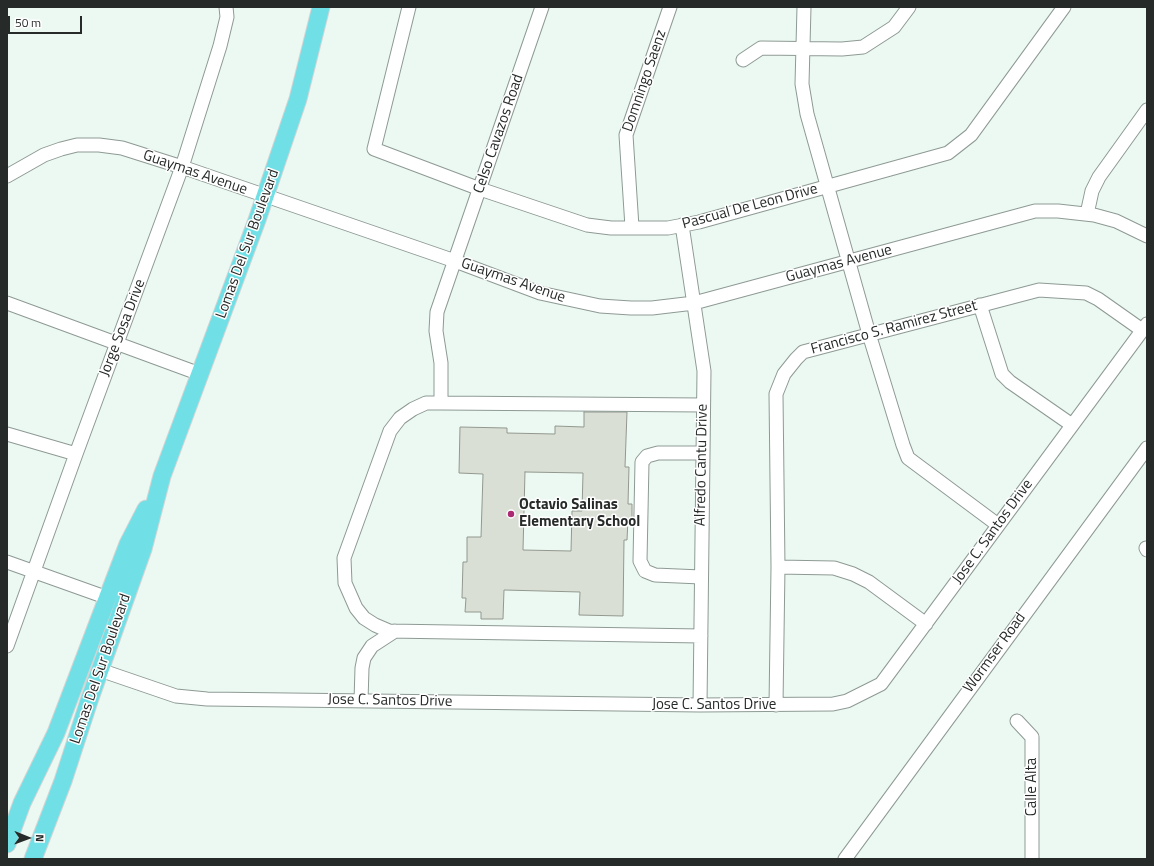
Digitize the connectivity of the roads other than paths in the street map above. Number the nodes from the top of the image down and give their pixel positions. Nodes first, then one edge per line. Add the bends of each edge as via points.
1 (226, 7) edge
2 (321, 7) edge
3 (409, 7) edge
4 (542, 7) edge
5 (670, 7) edge
6 (804, 7) edge
7 (909, 7) edge
8 (1064, 7) edge
9 (803, 48) junction
10 (743, 60) dead end
11 (1147, 110) edge
12 (182, 167) junction
13 (7, 176) edge
14 (827, 187) junction
15 (480, 189) junction
16 (265, 197) junction
17 (1087, 214) junction
18 (682, 225) junction
19 (632, 227) junction
20 (1147, 236) edge
21 (455, 261) junction
22 (848, 261) junction
23 (7, 303) edge
24 (694, 303) junction
25 (980, 305) junction
26 (1145, 327) edge
27 (870, 334) junction
28 (118, 343) junction
29 (200, 374) junction
30 (441, 403) junction
31 (703, 404) junction
32 (1072, 425) junction
33 (7, 434) edge
34 (1147, 448) edge
35 (703, 453) junction
36 (76, 454) junction
37 (162, 476) junction
38 (998, 525) junction
39 (128, 544) junction
40 (7, 562) edge
41 (778, 567) junction
42 (34, 571) junction
43 (701, 577) junction
44 (108, 598) junction
45 (926, 624) junction
46 (395, 631) junction
47 (700, 636) junction
48 (7, 646) edge
49 (100, 670) junction
50 (362, 701) junction
51 (700, 705) junction
52 (776, 705) junction
53 (1017, 722) dead end
54 (7, 844) edge
55 (33, 859) edge
56 (845, 859) edge
57 (1032, 859) edge

1 - 12 street, Jorge Sosa Drive via 227,17 220,46
2 - 16 main road, Lomas Del Sur Boulevard via 298,99
3 - 15 street, Pascual De Leon Drive via 374,149
4 - 15 street, Celso Cavazos Road
5 - 19 street, Domningo Saenz via 626,135
6 - 9 street
7 - 9 street via 894,27 863,47
8 - 14 street, Pascual De Leon Drive via 971,135 959,146 948,153
9 - 10 street via 761,48
9 - 14 street via 802,84 807,114
11 - 17 street via 1098,177
12 - 13 street, Guaymas Avenue via 122,148 77,145 44,155
12 - 16 street, Guaymas Avenue
12 - 28 street, Jorge Sosa Drive
14 - 18 street, Pascual De Leon Drive
14 - 22 street
15 - 19 street, Pascual De Leon Drive via 587,225
15 - 21 street, Celso Cavazos Road
16 - 21 street, Guaymas Avenue
16 - 29 main road, Lomas Del Sur Boulevard
17 - 20 street, Guaymas Avenue via 1116,221
17 - 22 street, Guaymas Avenue via 1035,211
18 - 19 street, Pascual De Leon Drive via 668,228
18 - 24 street, Alfredo Cantu Drive
21 - 24 street, Guaymas Avenue via 540,293 571,301 638,308
21 - 30 street, Celso Cavazos Road via 436,321 442,363
22 - 24 street, Guaymas Avenue
22 - 27 street
23 - 28 street
24 - 31 street, Alfredo Cantu Drive via 704,371
25 - 26 street, Francisco S. Ramirez Street via 1039,290 1086,293
25 - 27 street, Francisco S. Ramirez Street
25 - 32 street via 1002,374
26 - 32 street, Jose C. Santos Drive
27 - 38 street via 908,458
27 - 41 street, Francisco S. Ramirez Street via 803,352 790,365 779,383 776,394
28 - 29 street
28 - 36 street, Jorge Sosa Drive
29 - 37 main road, Lomas Del Sur Boulevard
30 - 31 street
30 - 46 street via 426,404 413,409 400,418 390,431 344,558 345,583 356,608 364,618 375,625
31 - 35 street, Alfredo Cantu Drive
32 - 38 street, Jose C. Santos Drive
33 - 36 street
34 - 56 street, Wormser Road
35 - 43 street, Alfredo Cantu Drive
35 - 43 street via 658,453 647,456 642,462 640,561 645,571 655,575
36 - 42 street, Jorge Sosa Drive
37 - 39 main road, Lomas Del Sur Boulevard
37 - 49 main road, Lomas Del Sur Boulevard via 143,549
38 - 45 street, Jose C. Santos Drive
39 - 44 main road, Lomas Del Sur Boulevard
39 - 49 main road via 128,567 94,658 94,666
40 - 42 street
41 - 45 street via 834,568 853,574 869,582
41 - 52 street, Francisco S. Ramirez Street
42 - 44 street
42 - 48 street, Jorge Sosa Drive
43 - 47 street, Alfredo Cantu Drive
44 - 54 main road, Lomas Del Sur Boulevard via 56,733 22,803
45 - 52 street, Jose C. Santos Drive via 881,684 862,695 833,704
46 - 47 street
46 - 50 street via 372,646 364,658
47 - 51 street, Alfredo Cantu Drive
49 - 50 street, Jose C. Santos Drive via 176,696 207,699
49 - 55 main road, Lomas Del Sur Boulevard via 63,781
50 - 51 street, Jose C. Santos Drive
51 - 52 street, Jose C. Santos Drive
53 - 57 street, Calle Alta via 1032,737

